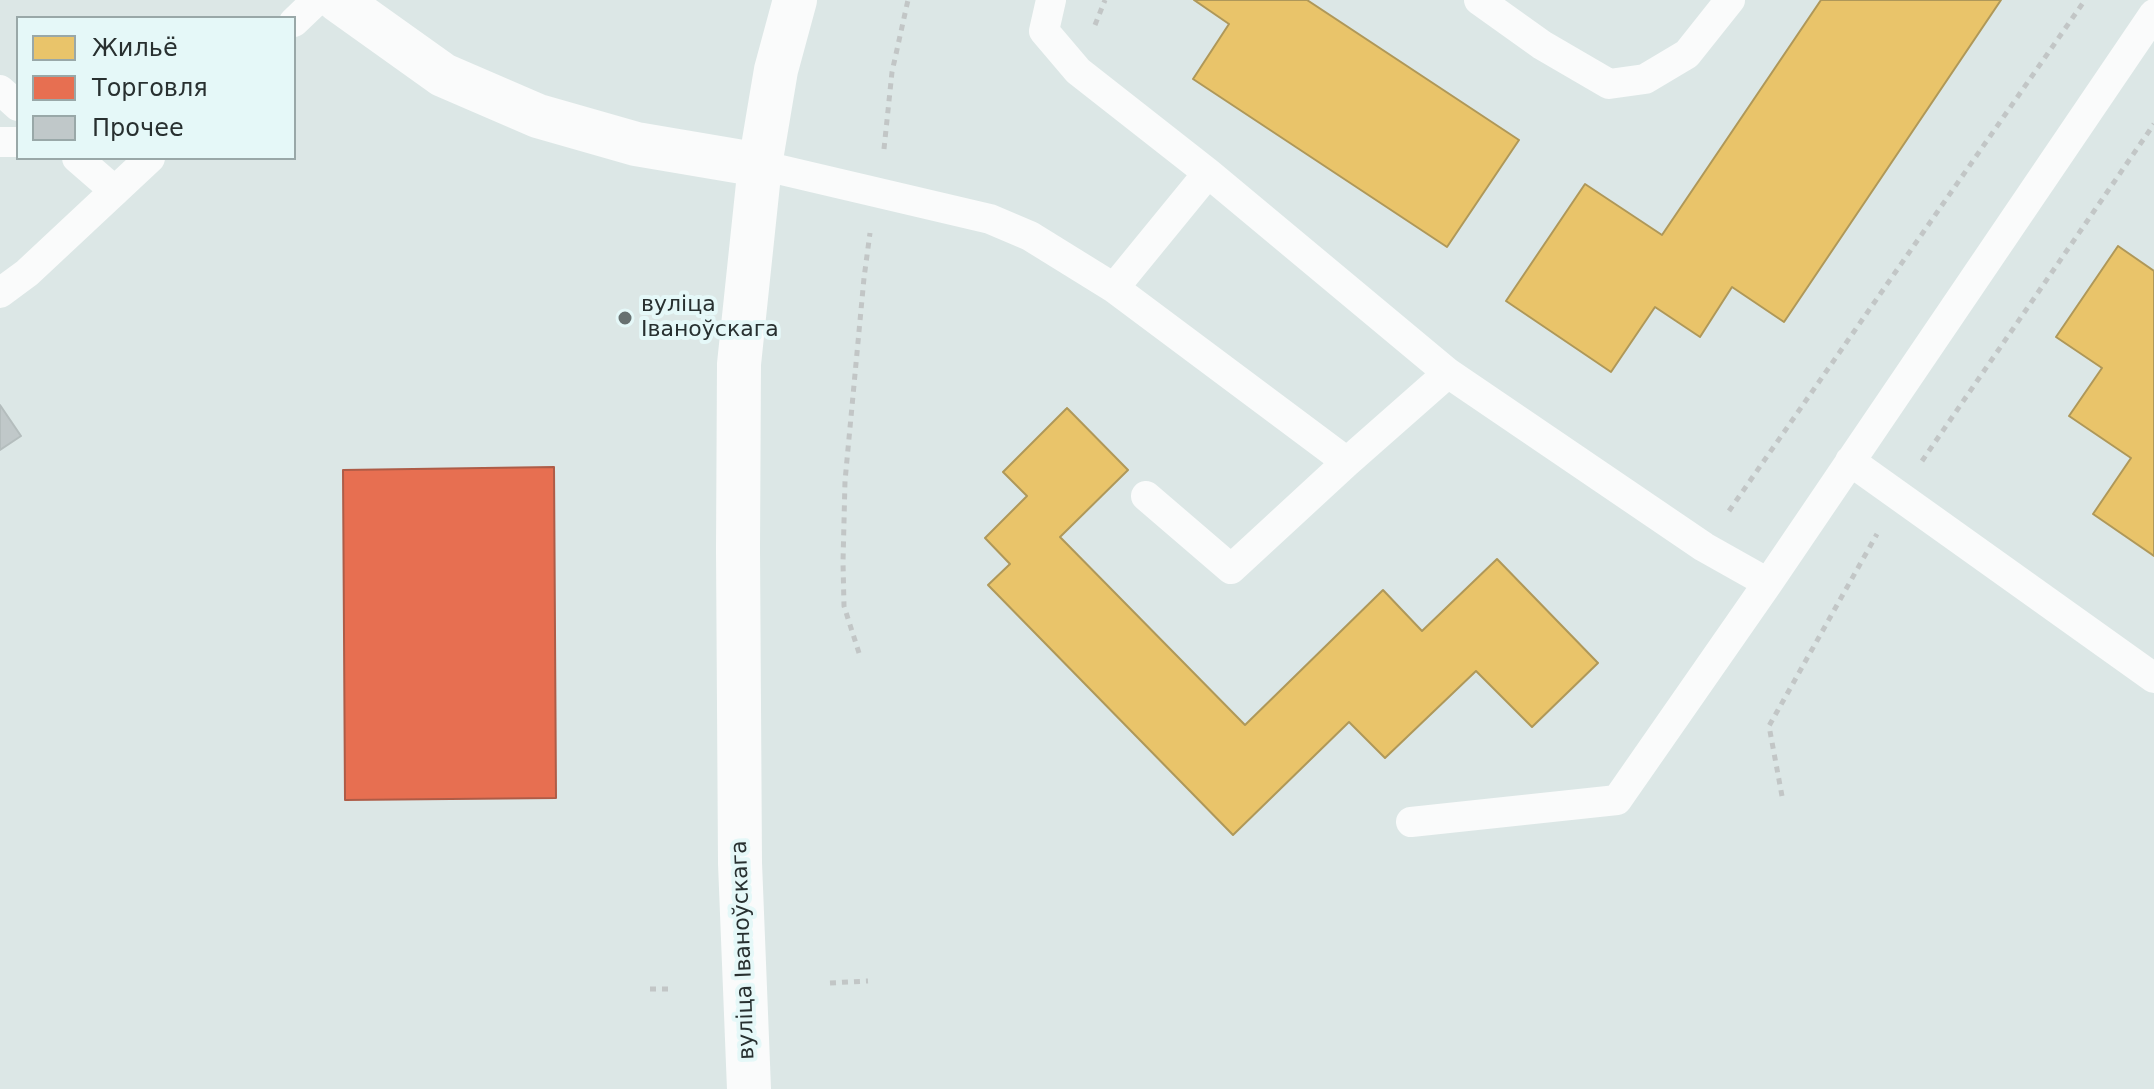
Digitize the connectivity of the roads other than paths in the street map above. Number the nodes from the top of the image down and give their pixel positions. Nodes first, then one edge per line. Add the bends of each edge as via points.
1 (317, 0) edge
2 (338, 0) edge
3 (795, 0) edge
4 (1051, 0) edge
5 (1479, 0) edge
6 (1730, 0) edge
7 (2154, 14) edge
8 (296, 20) edge
9 (0, 90) edge
10 (16, 104) edge
11 (79, 160) edge
12 (148, 160) edge
13 (760, 165) junction
14 (1208, 173) junction
15 (115, 191) junction
16 (1114, 288) junction
17 (0, 293) edge
18 (1448, 373) junction
19 (1850, 461) junction
20 (1347, 462) junction
21 (1146, 496) dead end
22 (1768, 583) junction
23 (2154, 678) edge
24 (1411, 822) dead end
25 (749, 1089) edge

1 - 8 lane
2 - 13 main road via 443,75 538,116 636,144
3 - 13 main road, вуліца Іваноўскага via 776,70
4 - 14 lane via 1044,31 1078,71
5 - 6 lane via 1609,84 1645,79 1687,54
7 - 19 lane
9 - 10 lane
11 - 15 lane
12 - 15 lane
13 - 16 lane via 990,219 1030,236
13 - 25 main road, вуліца Іваноўскага via 739,364 740,863
14 - 16 lane
14 - 18 lane
15 - 17 lane
16 - 20 lane
18 - 20 lane
18 - 22 lane via 1704,547
19 - 22 lane
19 - 23 lane
20 - 21 lane via 1231,569
22 - 24 lane via 1617,800

